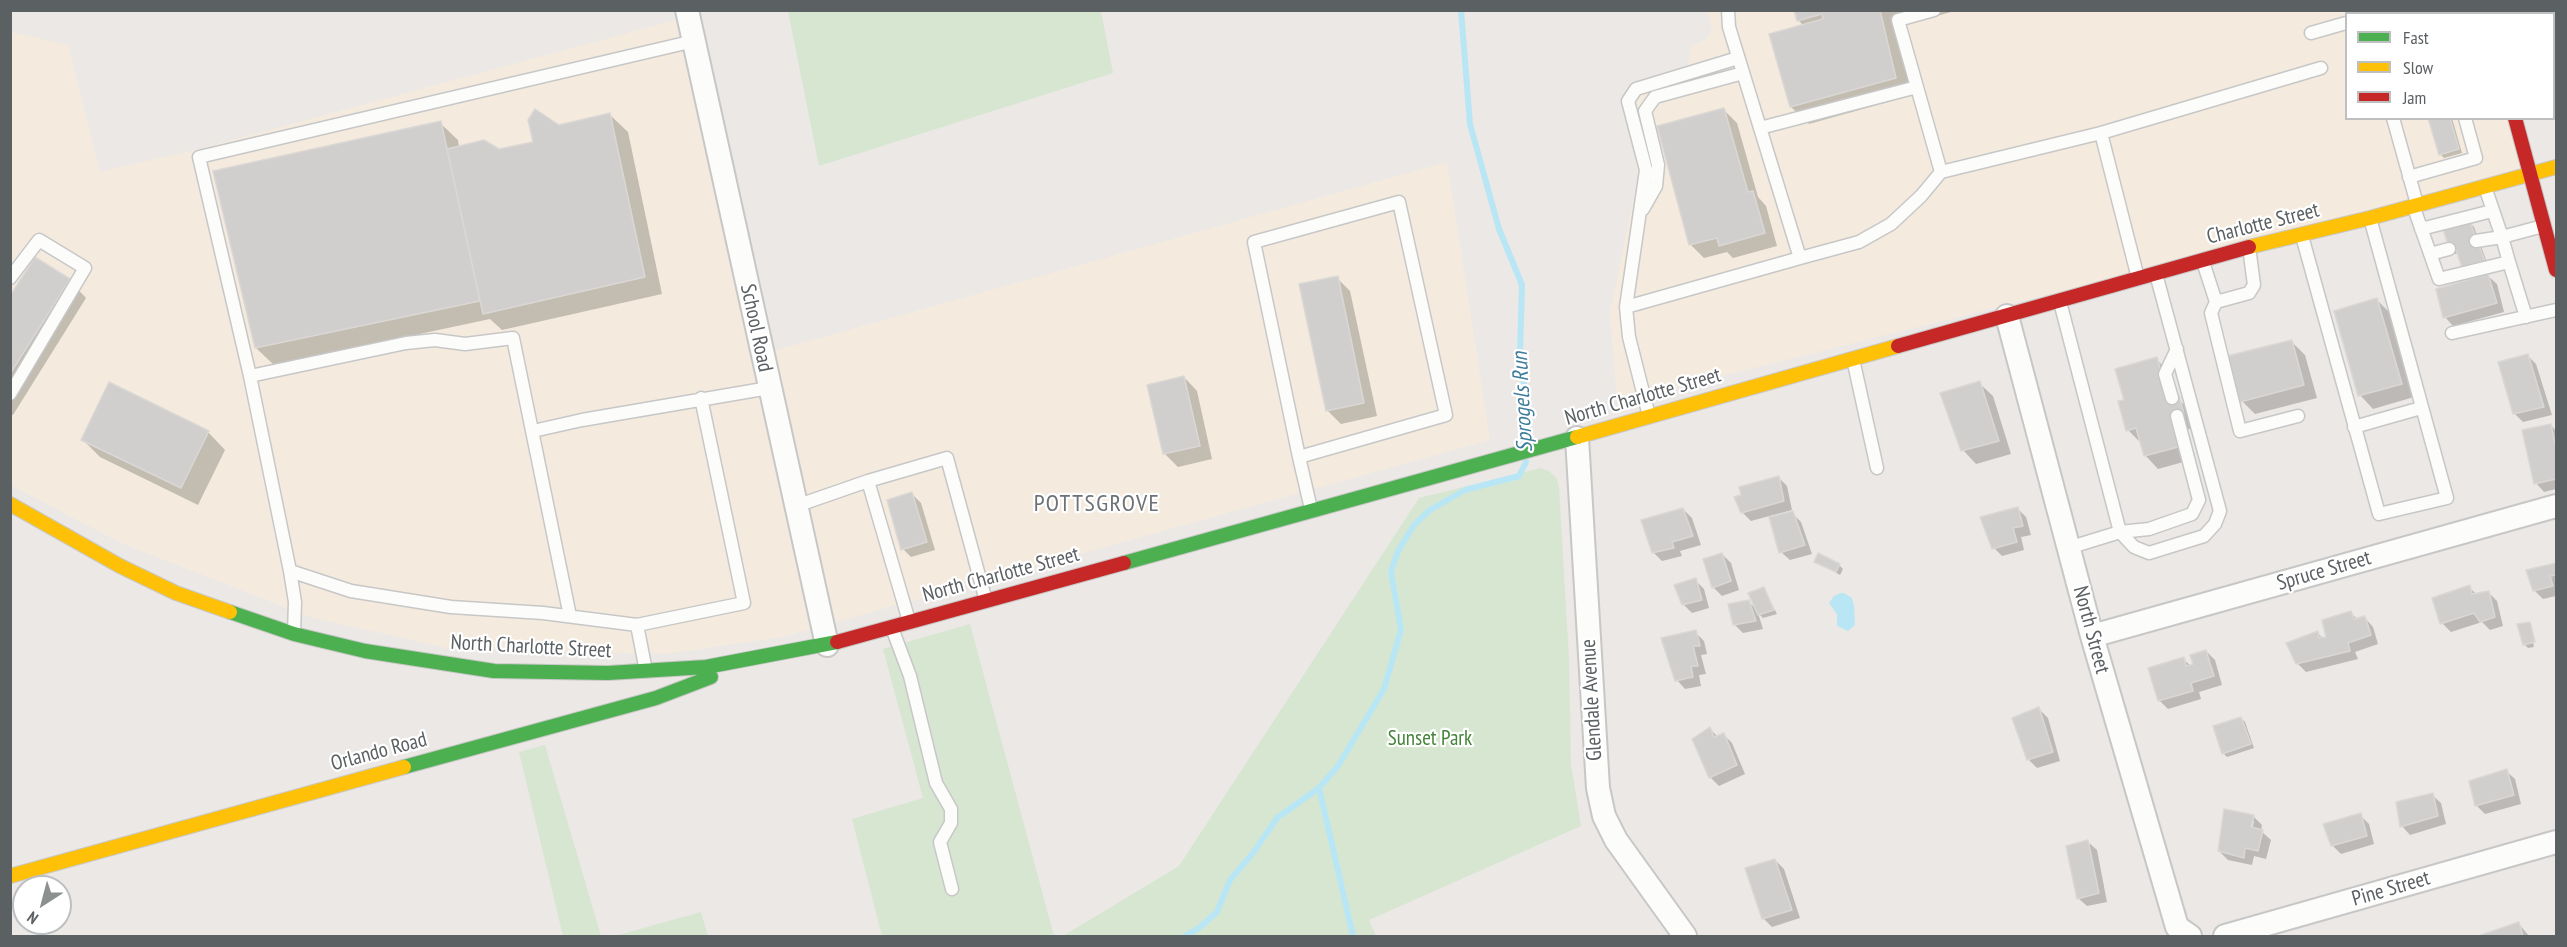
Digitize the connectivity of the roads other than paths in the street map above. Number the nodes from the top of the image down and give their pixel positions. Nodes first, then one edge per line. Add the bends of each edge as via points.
1 (687, 10) edge
2 (1728, 10) edge
3 (1934, 10) edge
4 (2345, 23) edge
5 (2311, 33) dead end
6 (694, 41) junction
7 (1738, 58) junction
8 (2321, 68) dead end
9 (1743, 73) junction
10 (1917, 87) junction
11 (2393, 120) edge
12 (2466, 120) edge
13 (2516, 120) edge
14 (1760, 128) junction
15 (2101, 133) junction
16 (2556, 167) edge
17 (1941, 172) junction
18 (2530, 174) junction
19 (2409, 177) junction
20 (2485, 186) junction
21 (2416, 206) junction
22 (2492, 211) junction
23 (1640, 215) junction
24 (2370, 218) junction
25 (2544, 226) junction
26 (2421, 229) junction
27 (2302, 235) junction
28 (2502, 237) junction
29 (2476, 241) dead end
30 (2249, 247) junction
31 (2449, 249) dead end
32 (2430, 254) junction
33 (1800, 258) junction
34 (2203, 261) junction
35 (2509, 262) junction
36 (2556, 270) edge
37 (2156, 274) junction
38 (10, 278) edge
39 (2138, 279) junction
40 (2060, 301) junction
41 (2216, 302) junction
42 (1626, 307) junction
43 (2556, 310) edge
44 (2007, 316) junction
45 (2526, 316) junction
46 (2452, 333) dead end
47 (2177, 349) junction
48 (1853, 359) junction
49 (250, 376) junction
50 (769, 388) junction
51 (10, 394) edge
52 (701, 398) junction
53 (2172, 398) dead end
54 (2421, 408) junction
55 (2177, 416) dead end
56 (2298, 416) dead end
57 (1649, 417) junction
58 (2355, 427) junction
59 (533, 432) junction
60 (1577, 438) junction
61 (1299, 457) junction
62 (1877, 468) dead end
63 (868, 481) junction
64 (10, 504) edge
65 (796, 506) junction
66 (2556, 506) edge
67 (1311, 511) junction
68 (2120, 532) junction
69 (2068, 548) junction
70 (290, 571) junction
71 (986, 602) junction
72 (570, 616) junction
73 (909, 622) junction
74 (637, 625) junction
75 (892, 627) junction
76 (294, 634) junction
77 (2092, 636) junction
78 (827, 645) junction
79 (756, 659) junction
80 (646, 672) junction
81 (2556, 842) edge
82 (10, 876) edge
83 (952, 889) dead end
84 (1685, 936) edge
85 (2190, 936) edge
86 (2224, 936) edge

1 - 6 street, School Road
2 - 7 lane
3 - 10 lane via 1898,20
4 - 5 lane
6 - 49 lane via 200,157
6 - 50 street, School Road
7 - 9 lane
7 - 23 lane via 1636,88 1628,101 1646,170
8 - 15 lane
9 - 14 lane
9 - 23 lane via 1655,97 1645,111 1658,165 1656,186
10 - 14 lane
10 - 17 lane
11 - 19 lane
12 - 19 lane via 2476,158
13 - 18 main road
14 - 33 lane
15 - 17 lane
15 - 39 lane
16 - 18 main road
17 - 33 lane via 1891,224 1859,242
18 - 20 main road, Charlotte Street
18 - 25 main road
19 - 21 lane
20 - 21 main road, Charlotte Street
20 - 22 lane
21 - 24 main road, Charlotte Street
21 - 26 lane
22 - 26 lane
22 - 28 lane
23 - 42 lane
24 - 27 main road, Charlotte Street
24 - 54 lane
25 - 28 lane
25 - 36 main road
26 - 32 lane
27 - 30 main road, Charlotte Street
27 - 58 lane
28 - 29 lane
28 - 35 lane
30 - 34 main road, Charlotte Street
30 - 41 lane via 2254,285 2249,293
31 - 32 lane
32 - 35 lane via 2439,279
33 - 42 lane
34 - 37 main road, Charlotte Street
34 - 41 lane
35 - 45 lane
37 - 39 main road, Charlotte Street
37 - 47 lane
38 - 51 lane via 39,240 85,268
39 - 40 main road, Charlotte Street
40 - 44 main road, Charlotte Street
40 - 68 lane
41 - 56 lane via 2211,313 2240,431
42 - 57 lane via 1629,338
43 - 45 lane
44 - 48 main road, North Charlotte Street
44 - 69 street, North Street
45 - 46 lane
47 - 53 lane via 2165,374
47 - 68 lane via 2220,512 2204,536 2149,553 2134,547
48 - 57 main road, North Charlotte Street
48 - 62 lane
49 - 59 lane via 406,343 435,340 465,344 513,338
49 - 70 lane
50 - 52 lane
50 - 65 street, School Road
52 - 59 lane
52 - 74 lane via 744,603
54 - 58 lane
54 - 58 lane via 2447,498 2379,514
55 - 68 lane via 2199,500 2192,514 2149,528
57 - 60 main road, North Charlotte Street
59 - 72 lane
60 - 67 main road, North Charlotte Street
60 - 84 street, Glendale Avenue via 1598,788 1604,816 1616,840
61 - 61 lane via 1254,242 1400,202 1446,415
61 - 67 lane
63 - 65 lane
63 - 71 lane via 947,458
63 - 73 lane
64 - 76 main road, North Charlotte Street via 176,593
65 - 78 street, School Road
66 - 77 street, Spruce Street
67 - 71 main road, North Charlotte Street
68 - 69 lane
69 - 77 street, North Street
70 - 72 lane via 351,591 451,607
70 - 76 lane via 296,602
71 - 73 main road, North Charlotte Street
72 - 74 lane
73 - 75 main road, North Charlotte Street
74 - 80 lane
75 - 78 main road, North Charlotte Street
75 - 83 lane via 910,676 936,783 951,809 951,824 940,842
76 - 80 main road, North Charlotte Street via 365,651 494,671
77 - 85 street, North Street via 2177,927
78 - 79 main road, North Charlotte Street
79 - 80 main road, North Charlotte Street
79 - 82 main road, Orlando Road via 656,698
81 - 86 street, Pine Street

